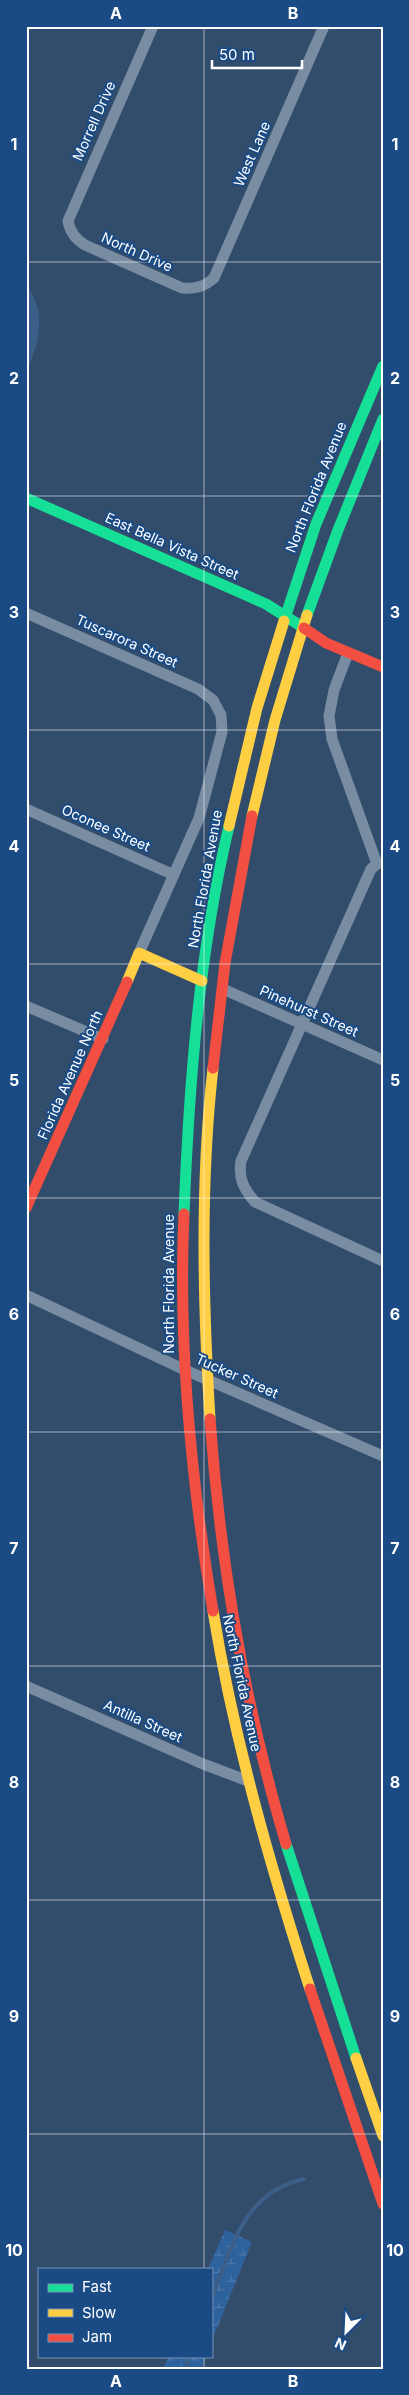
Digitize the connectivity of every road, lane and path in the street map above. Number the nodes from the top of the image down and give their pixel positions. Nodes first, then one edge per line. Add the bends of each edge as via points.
1 (153, 26) edge
2 (324, 26) edge
3 (70, 230) joint
4 (199, 287) joint
5 (383, 366) edge
6 (383, 419) edge
7 (26, 498) edge
8 (26, 613) edge
9 (284, 617) junction
10 (303, 629) junction
11 (348, 653) junction
12 (383, 667) edge
13 (26, 809) edge
14 (380, 863) edge
15 (174, 875) junction
16 (139, 954) junction
17 (202, 981) junction
18 (223, 989) junction
19 (26, 1006) edge
20 (302, 1024) junction
21 (103, 1039) junction
22 (383, 1060) edge
23 (27, 1204) edge
24 (383, 1261) edge
25 (26, 1295) edge
26 (185, 1370) junction
27 (207, 1380) junction
28 (383, 1456) edge
29 (26, 1686) edge
30 (229, 1697) junction
31 (248, 1781) junction
32 (295, 1874) junction
33 (291, 1927) junction
34 (363, 2079) junction
35 (350, 2107) junction
36 (383, 2136) edge
37 (383, 2168) edge
38 (383, 2204) edge

1 - 3 street, Morrell Drive via 72,207 68,220
2 - 4 street, West Lane via 214,278
3 - 4 street, North Drive via 84,245 182,288
5 - 9 main road, North Florida Avenue via 329,491
6 - 10 main road, North Florida Avenue via 334,538
7 - 9 main road, East Bella Vista Street via 266,604
8 - 15 street, Tuscarora Street via 198,689 213,700 221,715 222,732 199,818
9 - 10 main road, East Bella Vista Street
9 - 17 main road, North Florida Avenue via 233,808
10 - 11 main road, East Bella Vista Street
10 - 18 main road, North Florida Avenue via 275,720 240,870
11 - 12 main road, East Bella Vista Street
11 - 14 street via 334,690 329,716 331,731
13 - 15 street, Oconee Street
14 - 20 street via 371,869
15 - 16 street
16 - 17 main road
16 - 21 main road, Florida Avenue North
17 - 26 main road, North Florida Avenue via 185,1173
18 - 20 street, Pinehurst Street
18 - 27 main road, North Florida Avenue via 214,1050 205,1177 203,1298
19 - 21 street
20 - 22 street, Pinehurst Street
20 - 24 street via 241,1161 242,1182 254,1201
21 - 23 main road, Florida Avenue North
25 - 26 street, Tucker Street
26 - 27 street, Tucker Street
26 - 30 main road, North Florida Avenue via 205,1575
27 - 28 street, Tucker Street
27 - 32 main road, North Florida Avenue via 216,1487 238,1642 266,1768
29 - 31 street, Antilla Street
30 - 31 main road, North Florida Avenue
30 - 32 main road via 240,1705 278,1848
31 - 33 main road, North Florida Avenue via 269,1862
32 - 34 main road, North Florida Avenue
33 - 34 main road via 305,1946 346,2062 354,2075
33 - 35 main road, North Florida Avenue
34 - 36 main road, North Florida Avenue
35 - 37 main road via 364,2116
35 - 38 main road, North Florida Avenue

